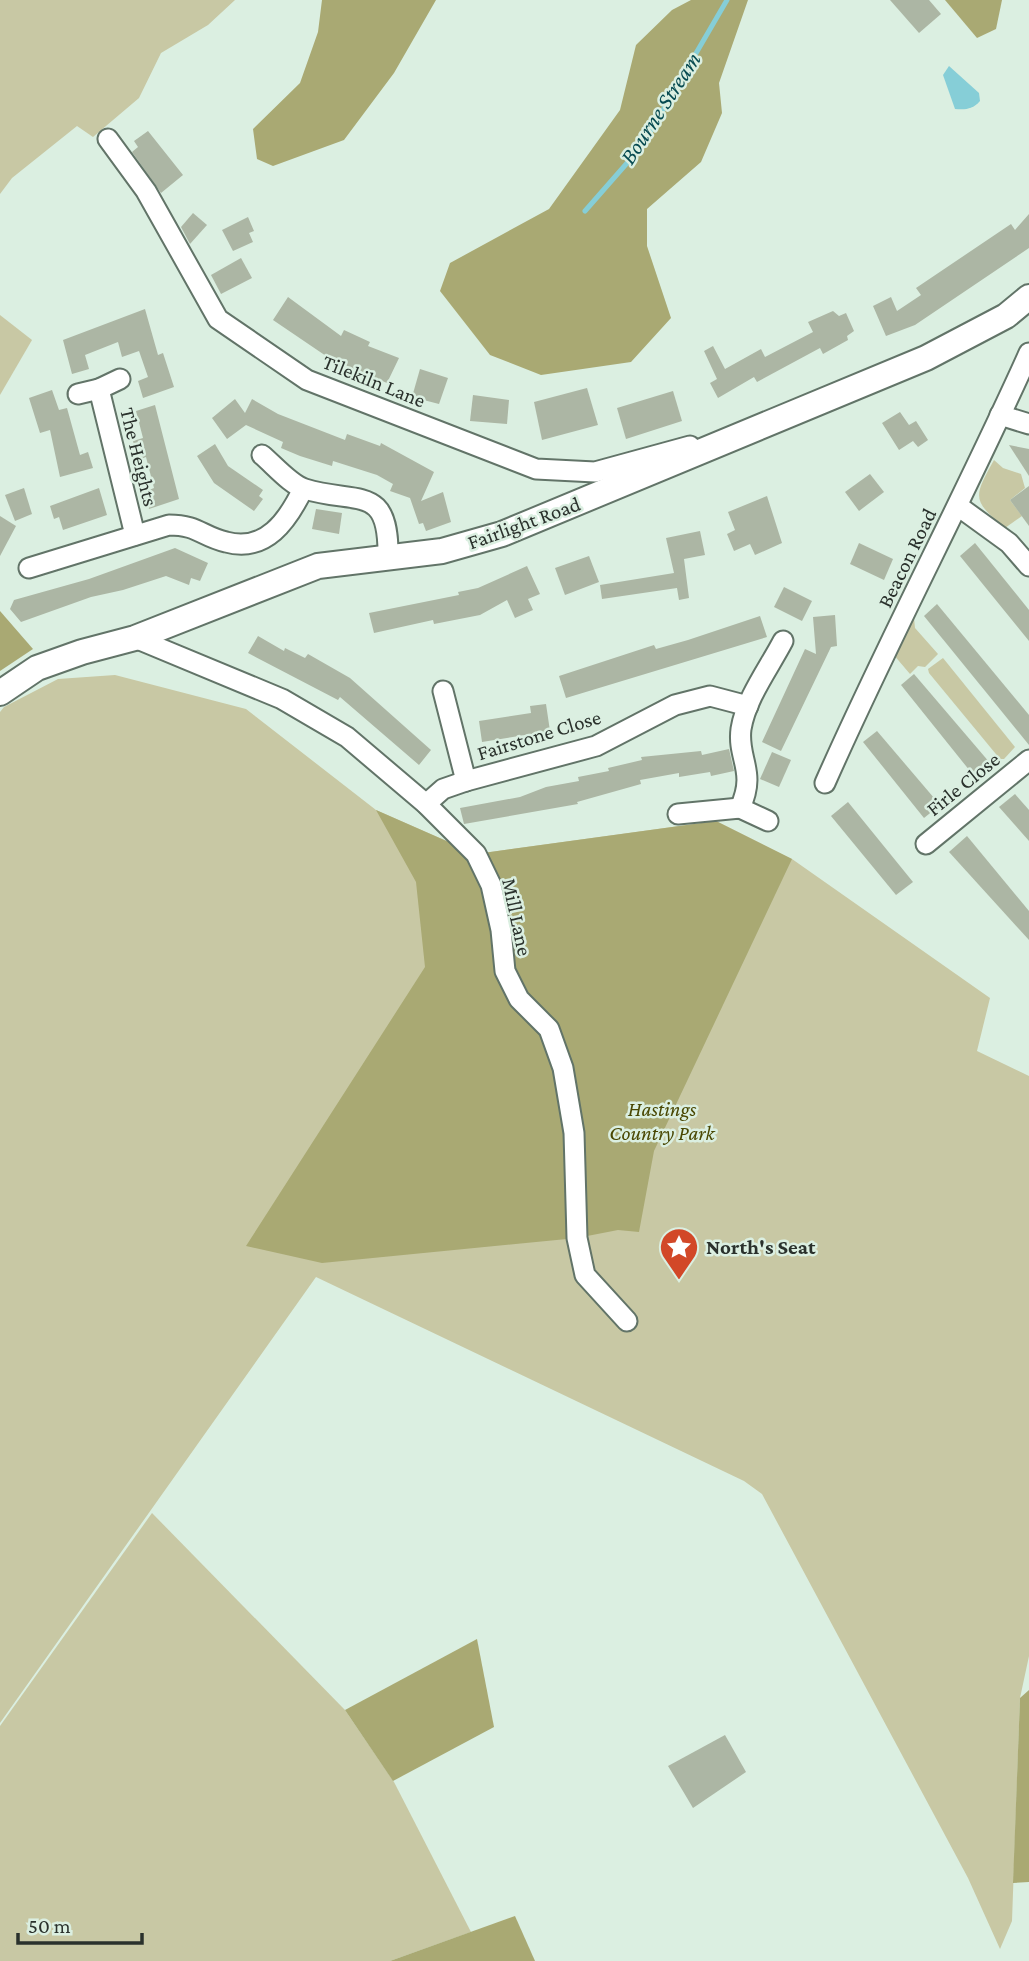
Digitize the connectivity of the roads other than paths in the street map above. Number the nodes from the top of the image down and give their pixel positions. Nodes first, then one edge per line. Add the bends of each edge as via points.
1 (108, 139) dead end
2 (1029, 297) edge
3 (1029, 353) edge
4 (120, 379) dead end
5 (99, 389) junction
6 (78, 394) dead end
7 (1000, 415) junction
8 (1029, 424) edge
9 (729, 440) junction
10 (262, 455) dead end
11 (303, 489) junction
12 (958, 506) junction
13 (135, 535) junction
14 (388, 556) junction
15 (1029, 566) edge
16 (29, 568) dead end
17 (135, 638) junction
18 (783, 641) dead end
19 (443, 691) dead end
20 (0, 693) edge
21 (748, 706) junction
22 (1029, 760) edge
23 (466, 781) junction
24 (825, 783) dead end
25 (426, 804) junction
26 (740, 808) junction
27 (678, 814) dead end
28 (768, 821) dead end
29 (926, 844) dead end
30 (627, 1321) dead end

1 - 9 street, Tilekiln Lane via 146,191 218,319 307,380 536,469 595,472
2 - 9 street, Fairlight Road via 1006,316 926,358
3 - 7 street, Beacon Road
4 - 5 street, The Heights
5 - 6 street, The Heights
5 - 13 street, The Heights
7 - 8 street
7 - 12 street, Beacon Road
9 - 14 street, Fairlight Road via 479,543
10 - 11 street
11 - 13 street, The Heights via 276,532 251,544 226,542 189,525 169,525
11 - 14 street via 359,497 382,512 388,527
12 - 15 street via 1009,543
12 - 24 street, Beacon Road
13 - 16 street, The Heights
14 - 17 street, Fairlight Road via 318,566
17 - 20 street, Fairlight Road via 37,668
17 - 25 street, Mill Lane via 319,719
18 - 21 street
19 - 23 street
21 - 23 street, Fairstone Close via 710,696 675,705 596,746
21 - 26 street via 741,731 749,789
22 - 29 street, Firle Close
23 - 25 street, Fairstone Close via 443,789
25 - 30 street, Mill Lane via 476,854 491,885 505,971 519,999 549,1029 563,1068 574,1133 577,1238 585,1275
26 - 27 street
26 - 28 street

